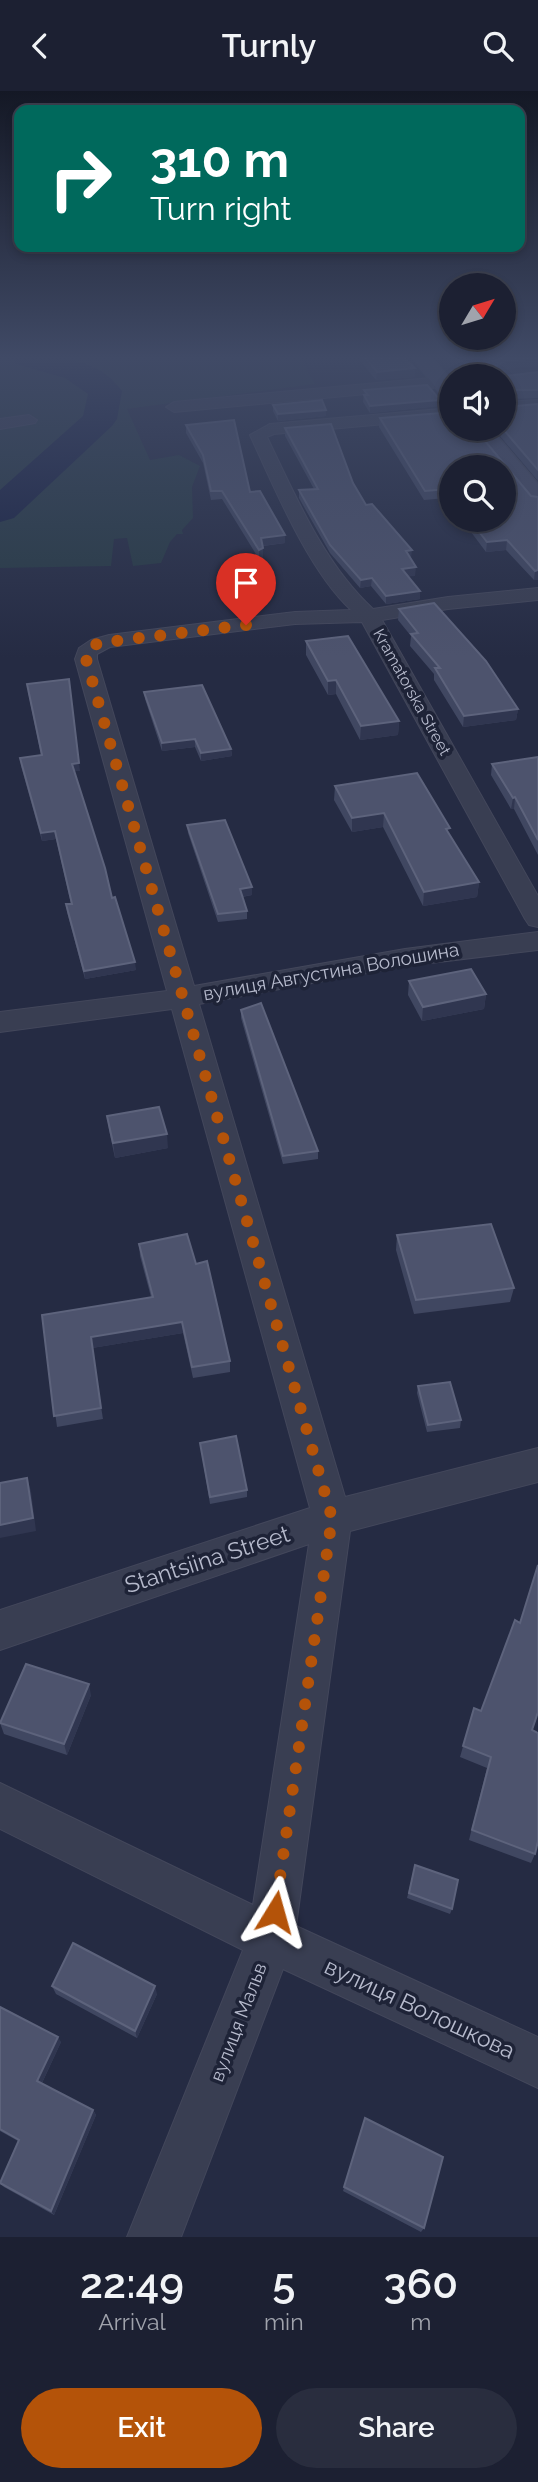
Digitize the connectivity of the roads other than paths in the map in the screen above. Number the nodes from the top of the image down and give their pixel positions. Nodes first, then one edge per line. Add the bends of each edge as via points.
1 (268, 457) edge
2 (504, 457) edge
3 (538, 498) edge
4 (538, 594) edge
5 (369, 616) junction
6 (538, 919) edge
7 (538, 941) edge
8 (182, 997) junction
9 (0, 1021) edge
10 (538, 1465) edge
11 (332, 1518) junction
12 (0, 1630) edge
13 (0, 1805) edge
14 (271, 1939) junction
15 (538, 2063) edge
16 (154, 2237) edge

1 - 5 street, Kramatorska Street via 342,591
2 - 3 street
4 - 5 street
5 - 6 street, Kramatorska Street
5 - 8 street, вулиця Мальв via 295,618 109,641 86,652
7 - 8 street, вулиця Августина Волошина via 372,960
8 - 9 street, вулиця Августина Волошина
8 - 11 street, вулиця Мальв
10 - 11 street, Stantsiina Street
11 - 12 street, Stantsiina Street
11 - 14 street, вулиця Мальв
13 - 14 street, вулиця Волошкова
14 - 15 street, вулиця Волошкова
14 - 16 street, вулиця Мальв

